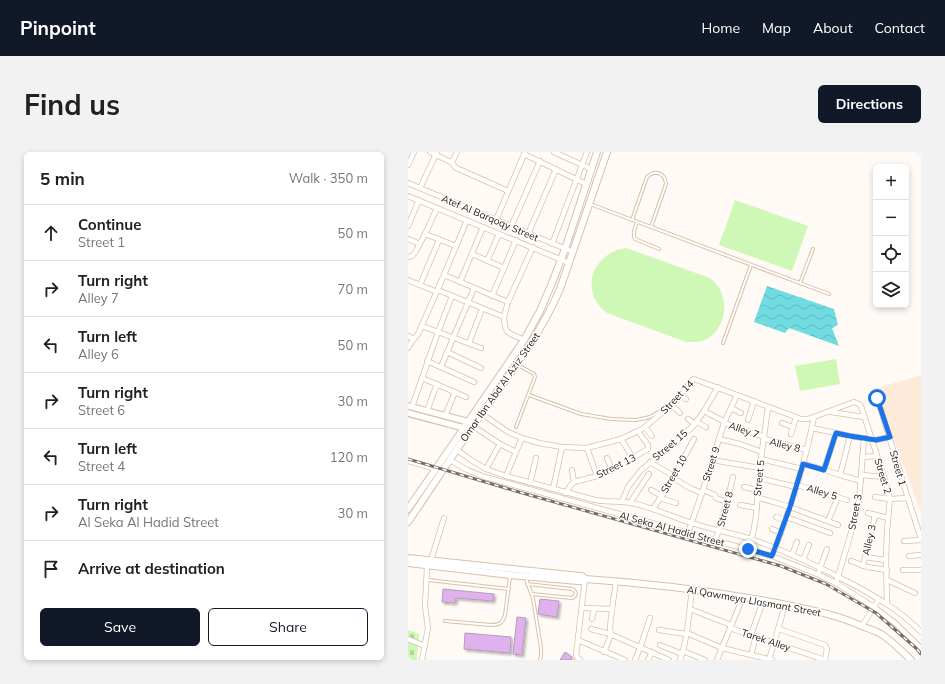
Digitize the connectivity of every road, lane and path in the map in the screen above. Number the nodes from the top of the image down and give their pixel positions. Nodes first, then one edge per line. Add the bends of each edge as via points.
1 (414, 152) edge
2 (430, 152) edge
3 (457, 152) edge
4 (554, 152) edge
5 (586, 152) edge
6 (597, 152) edge
7 (607, 152) edge
8 (437, 153) edge
9 (524, 153) edge
10 (540, 161) junction
11 (452, 162) junction
12 (408, 165) edge
13 (582, 165) junction
14 (556, 169) junction
15 (591, 169) junction
16 (576, 180) junction
17 (408, 183) edge
18 (586, 184) junction
19 (420, 188) junction
20 (508, 191) junction
21 (408, 196) edge
22 (419, 200) junction
23 (589, 204) junction
24 (437, 208) junction
25 (467, 220) junction
26 (496, 220) junction
27 (632, 220) junction
28 (637, 222) junction
29 (408, 226) edge
30 (483, 227) junction
31 (511, 227) junction
32 (651, 227) junction
33 (425, 234) junction
34 (499, 234) junction
35 (528, 234) junction
36 (408, 239) edge
37 (439, 240) junction
38 (516, 240) junction
39 (420, 244) junction
40 (552, 244) junction
41 (456, 246) junction
42 (533, 247) junction
43 (565, 249) junction
44 (659, 249) dead end
45 (813, 249) dead end
46 (573, 252) junction
47 (472, 254) junction
48 (408, 257) edge
49 (561, 259) junction
50 (487, 261) junction
51 (569, 263) junction
52 (751, 264) junction
53 (504, 268) junction
54 (444, 275) junction
55 (408, 280) edge
56 (460, 282) junction
57 (800, 283) junction
58 (420, 285) junction
59 (474, 288) junction
60 (437, 291) junction
61 (829, 294) dead end
62 (452, 296) junction
63 (492, 296) junction
64 (508, 302) junction
65 (468, 303) junction
66 (482, 309) junction
67 (504, 317) junction
68 (422, 326) junction
69 (438, 332) junction
70 (408, 336) edge
71 (454, 338) junction
72 (414, 339) junction
73 (524, 340) junction
74 (469, 343) junction
75 (724, 343) dead end
76 (408, 348) edge
77 (481, 348) dead end
78 (447, 352) junction
79 (428, 361) junction
80 (517, 365) junction
81 (441, 367) junction
82 (481, 368) dead end
83 (422, 378) junction
84 (474, 382) dead end
85 (437, 384) junction
86 (718, 387) junction
87 (455, 392) junction
88 (529, 394) junction
89 (737, 395) junction
90 (681, 396) junction
91 (466, 397) dead end
92 (877, 398) dead end
93 (686, 399) dead end
94 (754, 401) junction
95 (854, 402) joint
96 (672, 405) junction
97 (410, 406) edge
98 (768, 407) junction
99 (731, 408) junction
100 (662, 410) dead end
101 (427, 411) junction
102 (704, 411) junction
103 (829, 412) junction
104 (408, 413) edge
105 (680, 413) dead end
106 (741, 413) dead end
107 (482, 414) junction
108 (445, 416) junction
109 (796, 417) junction
110 (814, 417) junction
111 (864, 417) junction
112 (688, 419) dead end
113 (748, 420) dead end
114 (696, 423) junction
115 (724, 423) junction
116 (782, 423) dead end
117 (471, 424) junction
118 (516, 427) dead end
119 (645, 427) junction
120 (706, 427) dead end
121 (793, 427) junction
122 (464, 428) junction
123 (812, 428) junction
124 (638, 431) junction
125 (836, 433) junction
126 (791, 434) dead end
127 (652, 436) dead end
128 (850, 436) junction
129 (890, 437) junction
130 (522, 438) junction
131 (764, 438) junction
132 (864, 438) junction
133 (621, 439) junction
134 (694, 439) dead end
135 (719, 439) junction
136 (872, 439) junction
137 (500, 444) junction
138 (562, 447) junction
139 (587, 448) junction
140 (457, 450) junction
141 (807, 450) junction
142 (516, 452) junction
143 (762, 452) junction
144 (877, 456) junction
145 (862, 457) junction
146 (536, 458) dead end
147 (607, 458) dead end
148 (633, 458) junction
149 (761, 459) junction
150 (450, 460) junction
151 (712, 460) junction
152 (408, 461) edge
153 (650, 462) junction
154 (803, 464) junction
155 (760, 468) junction
156 (436, 469) junction
157 (486, 469) junction
158 (802, 469) junction
159 (572, 470) dead end
160 (612, 470) junction
161 (824, 470) junction
162 (649, 474) dead end
163 (840, 475) junction
164 (861, 475) junction
165 (506, 476) junction
166 (597, 476) junction
167 (430, 477) junction
168 (674, 477) junction
169 (733, 477) dead end
170 (884, 477) junction
171 (759, 478) junction
172 (436, 481) junction
173 (861, 481) junction
174 (574, 482) junction
175 (530, 483) junction
176 (797, 486) junction
177 (744, 487) dead end
178 (553, 489) junction
179 (651, 490) dead end
180 (758, 490) junction
181 (703, 492) junction
182 (566, 493) junction
183 (661, 497) junction
184 (757, 497) junction
185 (838, 497) junction
186 (875, 497) dead end
187 (907, 498) junction
188 (890, 499) junction
189 (848, 500) dead end
190 (622, 502) junction
191 (727, 502) junction
192 (630, 503) junction
193 (676, 503) dead end
194 (740, 505) dead end
195 (790, 507) junction
196 (757, 508) junction
197 (408, 509) edge
198 (653, 509) junction
199 (868, 513) dead end
200 (875, 515) junction
201 (776, 517) dead end
202 (444, 518) dead end
203 (888, 518) junction
204 (786, 519) junction
205 (828, 521) junction
206 (408, 522) edge
207 (692, 523) junction
208 (838, 525) dead end
209 (772, 529) dead end
210 (719, 531) junction
211 (688, 533) junction
212 (781, 533) junction
213 (830, 533) dead end
214 (752, 539) junction
215 (921, 539) edge
216 (715, 540) junction
217 (904, 541) dead end
218 (797, 542) dead end
219 (809, 545) dead end
220 (775, 548) junction
221 (748, 549) junction
222 (827, 549) dead end
223 (792, 555) junction
224 (921, 555) edge
225 (772, 556) junction
226 (909, 556) dead end
227 (865, 557) junction
228 (408, 558) edge
229 (803, 560) junction
230 (886, 560) junction
231 (851, 561) dead end
232 (408, 563) edge
233 (429, 563) junction
234 (863, 566) junction
235 (820, 568) junction
236 (527, 570) junction
237 (887, 570) junction
238 (903, 570) dead end
239 (921, 570) edge
240 (817, 574) junction
241 (510, 575) junction
242 (526, 577) junction
243 (838, 577) junction
244 (585, 579) junction
245 (426, 580) junction
246 (887, 580) junction
247 (616, 581) junction
248 (527, 584) junction
249 (836, 584) junction
250 (508, 589) junction
251 (692, 589) junction
252 (915, 593) dead end
253 (532, 594) junction
254 (743, 597) junction
255 (879, 599) junction
256 (763, 600) junction
257 (887, 604) junction
258 (785, 605) junction
259 (874, 607) junction
260 (582, 608) junction
261 (594, 609) junction
262 (612, 609) junction
263 (690, 609) junction
264 (650, 618) dead end
265 (592, 619) dead end
266 (444, 621) dead end
267 (862, 626) junction
268 (731, 627) junction
269 (591, 628) dead end
270 (778, 629) junction
271 (659, 630) dead end
272 (921, 632) edge
273 (611, 634) junction
274 (686, 634) junction
275 (754, 636) junction
276 (408, 639) edge
277 (578, 640) junction
278 (774, 642) junction
279 (660, 645) dead end
280 (425, 646) junction
281 (640, 648) junction
282 (722, 648) junction
283 (921, 648) edge
284 (604, 652) junction
285 (652, 652) junction
286 (682, 653) junction
287 (751, 655) junction
288 (422, 660) edge
289 (540, 660) edge
290 (580, 660) edge
291 (625, 660) edge
292 (635, 660) edge
293 (648, 660) edge
294 (669, 660) edge
295 (680, 660) edge
296 (705, 660) edge
297 (717, 660) edge
298 (770, 660) edge
299 (825, 660) edge
300 (911, 660) edge

1 - 12 street
2 - 8 street
3 - 11 street
4 - 13 street
5 - 13 street
6 - 15 main road, Omar Ibn Abd Al Aziz Street
7 - 23 main road, Omar Ibn Abd Al Aziz Street
8 - 11 street
8 - 19 street
9 - 10 street
9 - 20 street
10 - 14 street
10 - 31 street
11 - 20 street via 458,169
13 - 15 street
13 - 16 street
14 - 16 street
14 - 35 street
15 - 18 main road, Omar Ibn Abd Al Aziz Street
16 - 18 street
16 - 40 street
17 - 19 street, Atef Al Barqoqy Street
18 - 43 main road, Omar Ibn Abd Al Aziz Street
19 - 26 street, Atef Al Barqoqy Street
20 - 26 street
21 - 22 street, Atef Al Barqoqy Street
22 - 24 street, Atef Al Barqoqy Street
22 - 29 street
23 - 27 lane
23 - 46 main road, Omar Ibn Abd Al Aziz Street
24 - 25 street, Atef Al Barqoqy Street
24 - 33 street
25 - 30 street, Atef Al Barqoqy Street
25 - 41 street
26 - 31 street, Atef Al Barqoqy Street
27 - 28 lane
27 - 32 lane via 647,177 657,172 664,176 666,184
28 - 32 lane
28 - 44 lane via 633,232 635,239
30 - 34 street, Atef Al Barqoqy Street
30 - 47 street
31 - 35 street, Atef Al Barqoqy Street
32 - 52 lane
33 - 37 street
33 - 39 street
34 - 38 street, Atef Al Barqoqy Street
34 - 50 street
35 - 40 street, Atef Al Barqoqy Street
36 - 39 street
37 - 41 street
37 - 58 street
38 - 42 street, Atef Al Barqoqy Street
38 - 53 street
39 - 48 street via 414,254
40 - 43 street, Atef Al Barqoqy Street
41 - 54 street
42 - 49 street, Atef Al Barqoqy Street
42 - 64 street
43 - 46 street, Atef Al Barqoqy Street
43 - 49 main road, Omar Ibn Abd Al Aziz Street
45 - 57 lane
46 - 51 main road, Omar Ibn Abd Al Aziz Street
47 - 50 street
47 - 56 street
49 - 51 street, Atef Al Barqoqy Street
49 - 73 main road, Omar Ibn Abd Al Aziz Street via 540,311
50 - 53 street
51 - 80 main road, Omar Ibn Abd Al Aziz Street via 552,307
52 - 57 lane
52 - 75 lane
53 - 63 street
54 - 56 street
54 - 60 street
55 - 58 street
56 - 59 street
57 - 61 lane
58 - 60 street
59 - 63 street
59 - 65 street
60 - 62 street
60 - 68 street
62 - 65 street
62 - 69 street
63 - 64 street
64 - 67 street
65 - 66 street
65 - 71 street
66 - 67 street
66 - 74 street
67 - 73 street via 507,331
68 - 69 street
68 - 72 street
69 - 71 street
69 - 79 street
70 - 72 street
71 - 74 street
71 - 78 street
72 - 76 street
73 - 117 main road, Omar Ibn Abd Al Aziz Street
74 - 77 street
78 - 81 street
78 - 82 street
79 - 81 street
79 - 83 street
80 - 88 lane via 535,376
80 - 107 main road, Omar Ibn Abd Al Aziz Street
81 - 84 street
83 - 85 street
83 - 97 street
85 - 87 street
85 - 101 street
86 - 89 street, Street 14
86 - 90 street, Street 14 via 693,379
86 - 102 street, Street 15
87 - 91 street
87 - 108 street
88 - 100 lane via 581,414 611,419 636,420 650,417
88 - 118 lane
89 - 94 street, Street 14
89 - 99 street, Street 9
90 - 93 street
90 - 96 street, Street 14
92 - 129 street, Street 1
94 - 98 street, Street 14
94 - 113 street
95 - 103 street, Street 14
95 - 111 street, Street 2 via 861,406
96 - 105 street
96 - 119 street, Street 14
97 - 101 street
98 - 109 street, Street 14
98 - 131 street, Street 5
99 - 106 street
99 - 115 street, Street 9
101 - 108 street
102 - 114 street, Street 15
102 - 115 street, Alley 7
103 - 110 street, Street 14
103 - 111 street
104 - 122 street
107 - 117 main road, Omar Ibn Abd Al Aziz Street
107 - 130 street, Street 14 via 508,432
108 - 117 street
109 - 110 street, Street 14
109 - 121 street
110 - 123 street
111 - 136 street, Street 2
112 - 114 street
114 - 120 street
114 - 153 street, Street 15
115 - 131 street, Alley 7
115 - 135 street, Street 9
116 - 121 street
117 - 122 main road, Omar Ibn Abd Al Aziz Street
117 - 137 street
117 - 140 main road, Omar Ibn Abd Al Aziz Street
119 - 124 street, Street 14
119 - 127 street
121 - 126 street
122 - 156 main road, Omar Ibn Abd Al Aziz Street
123 - 125 street
123 - 141 street
124 - 133 street, Street 14
124 - 148 street, Street 13 via 649,447
125 - 128 street
125 - 161 street
128 - 132 street
128 - 163 street
129 - 136 street
129 - 187 street, Street 1
130 - 138 street, Street 14
130 - 142 street
131 - 141 street, Alley 8
131 - 143 street, Street 5
132 - 136 street
132 - 145 street, Street 3
133 - 139 street, Street 14
133 - 148 street
134 - 168 street, Street 10
135 - 143 street
135 - 151 street, Street 9
136 - 144 street, Street 2
137 - 142 street
137 - 157 street
138 - 139 street, Street 14
138 - 178 street
139 - 166 street
140 - 150 main road, Omar Ibn Abd Al Aziz Street
140 - 157 street, Al Seka Al Hadid Street
141 - 154 street
142 - 165 street
143 - 149 street, Street 5
144 - 145 street
144 - 170 street, Street 2
145 - 164 street, Street 3
146 - 175 street
147 - 160 street
148 - 160 street, Street 13
149 - 155 street, Street 5
149 - 158 street
150 - 172 main road, Omar Ibn Abd Al Aziz Street
150 - 211 street, Al Seka Al Hadid Street via 485,477
151 - 155 street
151 - 181 street, Street 9
152 - 156 street
153 - 168 street
153 - 190 street, Street 15 via 634,478
154 - 158 street
154 - 161 street
155 - 171 street, Street 5
156 - 167 main road, Omar Ibn Abd Al Aziz Street
157 - 165 street, Al Seka Al Hadid Street
158 - 176 street
159 - 174 street
160 - 166 street, Street 13
161 - 163 street
162 - 192 street
163 - 173 street
164 - 170 street
164 - 173 street, Street 3
165 - 175 street, Al Seka Al Hadid Street
166 - 174 street, Street 13
167 - 172 main road
167 - 197 main road, Omar Ibn Abd Al Aziz Street
168 - 181 street via 690,488
168 - 183 street, Street 10
169 - 191 street, Street 8
170 - 188 street, Street 2
171 - 176 street, Alley 5
171 - 180 street, Street 5
172 - 206 main road, Omar Ibn Abd Al Aziz Street
173 - 243 street, Street 3 via 856,516
174 - 182 street
175 - 178 street, Al Seka Al Hadid Street
176 - 185 street, Alley 5
176 - 195 street
177 - 180 street
178 - 182 street, Al Seka Al Hadid Street
179 - 183 street
180 - 184 street, Street 5
181 - 191 street
181 - 207 street, Street 9
182 - 190 street, Al Seka Al Hadid Street via 604,502
183 - 193 street
183 - 198 street, Street 10
184 - 195 street
184 - 196 street, Street 5
185 - 189 street, Alley 5
185 - 205 street
186 - 188 street
187 - 188 street
187 - 215 street, Street 1
188 - 203 street, Street 2
190 - 192 street, Al Seka Al Hadid Street
191 - 210 street, Street 8
192 - 198 street, Al Seka Al Hadid Street
194 - 196 street
195 - 204 street
195 - 205 street
196 - 214 street, Street 5
198 - 207 street, Al Seka Al Hadid Street
199 - 200 street
200 - 203 street
200 - 227 street, Alley 3
201 - 204 street
202 - 233 street
203 - 230 street, Street 2
204 - 212 street
204 - 213 street
205 - 208 street
207 - 210 street, Al Seka Al Hadid Street
207 - 211 street, Street 9
209 - 212 street
210 - 214 street, Al Seka Al Hadid Street
210 - 216 street, Street 8
211 - 216 street, Al Seka Al Hadid Street
212 - 220 street
214 - 220 street, Al Seka Al Hadid Street
214 - 221 street, Street 5
215 - 217 street
216 - 221 street, Al Seka Al Hadid Street
218 - 223 street
219 - 229 street
220 - 223 street, Al Seka Al Hadid Street
220 - 225 street
221 - 225 street, Al Seka Al Hadid Street
222 - 235 street
223 - 229 street, Al Seka Al Hadid Street
224 - 226 street
225 - 240 street, Al Seka Al Hadid Street
227 - 230 street
227 - 234 street, Alley 3
228 - 233 main road, Al Qawmeya Llasmant Street
229 - 235 street, Al Seka Al Hadid Street
230 - 237 street, Street 2
231 - 234 street
232 - 233 main road, Al Qawmeya Llasmant Street
233 - 236 main road, Al Qawmeya Llasmant Street
233 - 241 main road, Al Qawmeya Llasmant Street
233 - 245 street
234 - 237 street
235 - 240 street
235 - 243 street, Al Seka Al Hadid Street
236 - 242 main road
236 - 244 main road, Al Qawmeya Llasmant Street via 582,576
237 - 246 street, Street 2
238 - 239 street
240 - 249 street, Al Seka Al Hadid Street
241 - 242 main road, Al Qawmeya Llasmant Street
241 - 250 lane
242 - 244 main road, Al Qawmeya Llasmant Street via 574,581
242 - 248 lane
243 - 249 street, Street 3
243 - 255 street, Al Seka Al Hadid Street
244 - 247 main road, Al Qawmeya Llasmant Street
244 - 260 street
245 - 250 lane
245 - 280 street via 425,606 428,628
246 - 252 street
246 - 257 street, Street 2
247 - 251 main road, Al Qawmeya Llasmant Street
247 - 262 street
248 - 253 lane
248 - 253 lane via 572,589 576,593 572,598
249 - 259 street, Al Seka Al Hadid Street
250 - 266 lane via 506,616 501,624
251 - 254 main road, Al Qawmeya Llasmant Street
251 - 263 street
253 - 289 lane via 541,648
254 - 256 main road, Al Qawmeya Llasmant Street
254 - 268 street
255 - 257 street, Al Seka Al Hadid Street
255 - 259 street
256 - 258 main road, Al Qawmeya Llasmant Street
256 - 275 street
257 - 272 street, Al Seka Al Hadid Street
258 - 267 main road, Al Qawmeya Llasmant Street via 825,612
258 - 270 street
259 - 267 street
259 - 283 street, Al Seka Al Hadid Street
260 - 261 street
260 - 277 street
261 - 262 street
261 - 265 street
262 - 273 street
263 - 268 street, Tarek Alley
263 - 274 street
264 - 281 street
267 - 300 main road, Al Qawmeya Llasmant Street via 880,634
268 - 275 street, Tarek Alley
268 - 282 street
269 - 273 street
270 - 278 street
270 - 299 street via 825,645
271 - 274 street
273 - 281 street
273 - 284 street
274 - 282 street
274 - 286 street
275 - 278 street, Tarek Alley
275 - 287 street
276 - 280 street
277 - 284 street
277 - 290 street via 576,653
278 - 298 street
278 - 299 street, Tarek Alley
279 - 286 street
280 - 288 street
281 - 285 street
281 - 292 street
282 - 287 street
282 - 297 street
284 - 291 street
285 - 293 street
285 - 294 street
286 - 295 street
286 - 296 street
287 - 298 street

